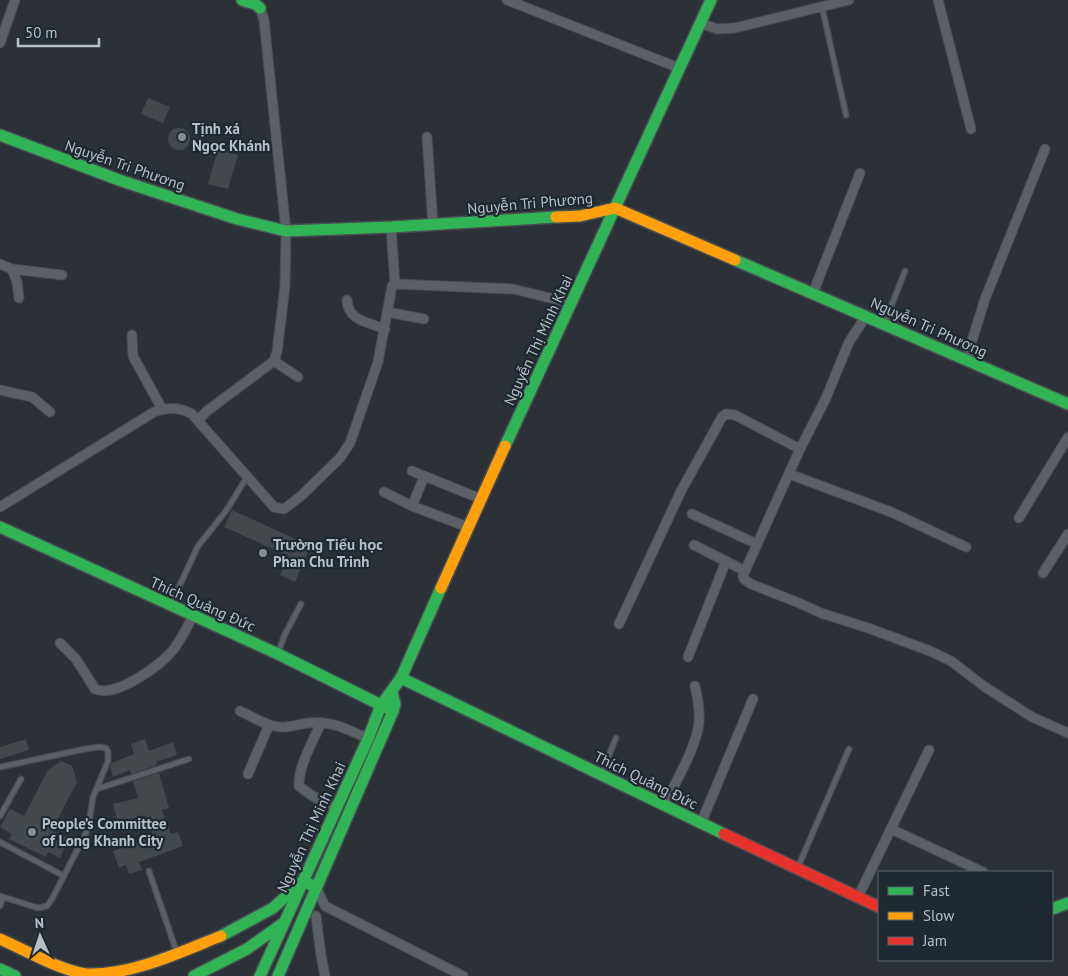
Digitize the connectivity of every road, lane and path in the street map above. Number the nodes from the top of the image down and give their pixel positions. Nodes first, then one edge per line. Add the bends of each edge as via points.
1 (15, 0) edge
2 (242, 0) edge
3 (507, 0) edge
4 (711, 0) edge
5 (849, 0) edge
6 (938, 0) edge
7 (256, 4) edge
8 (822, 7) junction
9 (700, 23) junction
10 (0, 43) edge
11 (680, 68) junction
12 (846, 114) dead end
13 (971, 129) dead end
14 (0, 135) edge
15 (427, 137) dead end
16 (1045, 149) dead end
17 (860, 173) dead end
18 (615, 208) junction
19 (433, 225) junction
20 (391, 228) junction
21 (286, 231) junction
22 (0, 264) edge
23 (12, 268) junction
24 (905, 271) dead end
25 (62, 275) dead end
26 (395, 284) junction
27 (813, 293) junction
28 (19, 298) dead end
29 (347, 300) dead end
30 (571, 303) junction
31 (387, 312) junction
32 (866, 316) junction
33 (424, 319) dead end
34 (884, 324) junction
35 (385, 328) junction
36 (132, 335) dead end
37 (966, 360) junction
38 (274, 361) junction
39 (298, 377) dead end
40 (0, 390) edge
41 (1068, 404) edge
42 (162, 409) junction
43 (50, 412) dead end
44 (198, 420) junction
45 (1068, 437) edge
46 (800, 449) junction
47 (412, 471) dead end
48 (789, 474) junction
49 (247, 477) junction
50 (424, 477) junction
51 (384, 492) dead end
52 (481, 499) junction
53 (412, 506) junction
54 (0, 507) edge
55 (692, 514) dead end
56 (1018, 518) dead end
57 (0, 526) edge
58 (468, 527) junction
59 (1068, 534) edge
60 (757, 544) junction
61 (694, 545) dead end
62 (966, 547) dead end
63 (726, 561) junction
64 (745, 571) junction
65 (1043, 572) dead end
66 (300, 604) dead end
67 (170, 605) junction
68 (193, 616) junction
69 (619, 624) dead end
70 (60, 643) dead end
71 (278, 654) junction
72 (688, 657) dead end
73 (401, 678) junction
74 (695, 686) dead end
75 (392, 692) junction
76 (753, 699) dead end
77 (380, 705) junction
78 (240, 711) dead end
79 (393, 711) junction
80 (321, 723) junction
81 (269, 725) junction
82 (1068, 733) edge
83 (616, 738) dead end
84 (368, 739) junction
85 (849, 749) dead end
86 (929, 750) dead end
87 (189, 759) dead end
88 (0, 767) edge
89 (248, 774) dead end
90 (600, 775) junction
91 (21, 779) dead end
92 (97, 789) junction
93 (664, 806) junction
94 (336, 808) junction
95 (0, 816) edge
96 (701, 823) junction
97 (891, 830) junction
98 (0, 842) edge
99 (797, 869) junction
100 (148, 871) dead end
101 (981, 871) edge
102 (64, 876) junction
103 (303, 881) junction
104 (316, 887) junction
105 (2, 897) edge
106 (858, 897) junction
107 (1068, 903) edge
108 (0, 906) edge
109 (325, 906) junction
110 (878, 907) edge
111 (1053, 908) edge
112 (316, 916) junction
113 (283, 923) junction
114 (299, 929) junction
115 (0, 939) edge
116 (247, 949) junction
117 (177, 954) junction
118 (0, 969) edge
119 (260, 975) edge
120 (15, 976) edge
121 (194, 976) edge
122 (278, 976) edge
123 (325, 976) edge
124 (463, 976) edge

1 - 10 street
2 - 7 street
3 - 11 street
4 - 9 street, Nguyễn Thị Minh Khai
5 - 8 street
6 - 13 street
7 - 21 street via 264,20
8 - 9 street via 727,29
8 - 12 lane
9 - 11 street, Nguyễn Thị Minh Khai
11 - 18 street, Nguyễn Thị Minh Khai
14 - 21 street, Nguyễn Tri Phương via 120,180 237,219
15 - 19 street
16 - 37 street via 984,299
17 - 27 street
18 - 19 street, Nguyễn Tri Phương via 580,216
18 - 27 street, Nguyễn Tri Phương
18 - 30 street, Nguyễn Thị Minh Khai
19 - 20 street, Nguyễn Tri Phương
20 - 21 street, Nguyễn Tri Phương
20 - 26 street
21 - 38 street via 285,286
22 - 23 street
23 - 25 street
23 - 28 street
24 - 34 lane
26 - 30 street via 513,289
26 - 31 street
27 - 32 street, Nguyễn Tri Phương
29 - 35 street via 349,312 354,317
30 - 52 street, Nguyễn Thị Minh Khai
31 - 33 street
31 - 35 street
32 - 34 street, Nguyễn Tri Phương
32 - 46 street via 849,342
34 - 37 street, Nguyễn Tri Phương
35 - 49 street via 378,362 354,435 340,458 284,509 274,507
36 - 42 street via 133,356
37 - 41 street, Nguyễn Tri Phương
38 - 39 street
38 - 44 street
40 - 43 street via 32,397
42 - 44 street via 179,408
42 - 54 street
44 - 49 street
45 - 56 street
46 - 48 street
46 - 69 street via 735,415 722,417 680,491
47 - 50 street
48 - 60 street
48 - 62 street via 891,512
49 - 67 lane via 226,511 198,546
50 - 52 street
50 - 53 street
51 - 53 street
52 - 58 street, Nguyễn Thị Minh Khai
53 - 58 street
55 - 60 street
57 - 67 street, Thích Quảng Đức
58 - 73 street, Nguyễn Thị Minh Khai
59 - 65 street
60 - 64 street
61 - 63 street
63 - 64 street
63 - 72 street
64 - 82 street via 744,579 751,584 821,613 930,651 1032,717
66 - 71 lane
67 - 68 street, Thích Quảng Đức
68 - 70 street via 180,641 166,658 135,681 109,692 95,689 76,659
68 - 71 street, Thích Quảng Đức
71 - 77 street, Thích Quảng Đức
73 - 75 street, Nguyễn Thị Minh Khai
73 - 90 street, Thích Quảng Đức
74 - 93 street via 699,727
75 - 77 street, Nguyễn Thị Minh Khai
75 - 79 street, Nguyễn Thị Minh Khai
76 - 96 street
77 - 79 street, Thích Quảng Đức
77 - 84 street, Nguyễn Thị Minh Khai
78 - 81 street
79 - 104 street, Nguyễn Thị Minh Khai
80 - 81 street via 282,728
80 - 84 street via 344,727
80 - 94 street via 301,769 299,786
81 - 89 street
83 - 90 lane
84 - 94 street, Nguyễn Thị Minh Khai
85 - 99 lane
86 - 97 street
87 - 92 lane
88 - 92 lane via 73,751 106,748 108,761
90 - 93 street, Thích Quảng Đức
91 - 95 lane
92 - 102 lane via 90,806 88,829
93 - 96 street, Thích Quảng Đức
94 - 103 street, Nguyễn Thị Minh Khai
96 - 99 street, Thích Quảng Đức
97 - 101 street
97 - 106 street
98 - 102 lane
99 - 106 street, Thích Quảng Đức
100 - 117 lane
102 - 105 lane via 47,906 38,908
103 - 104 street
103 - 113 street, Nguyễn Thị Minh Khai
103 - 117 street via 273,908 230,932
104 - 109 street
104 - 114 street, Nguyễn Thị Minh Khai
105 - 108 lane
106 - 110 street, Thích Quảng Đức
107 - 111 street
109 - 112 street
109 - 124 street
112 - 114 street
112 - 123 street
113 - 114 street
113 - 116 street
113 - 119 street, Nguyễn Thị Minh Khai
114 - 122 street, Nguyễn Thị Minh Khai
115 - 117 street via 85,974 135,971
116 - 119 street via 257,955
116 - 121 street
118 - 120 street

